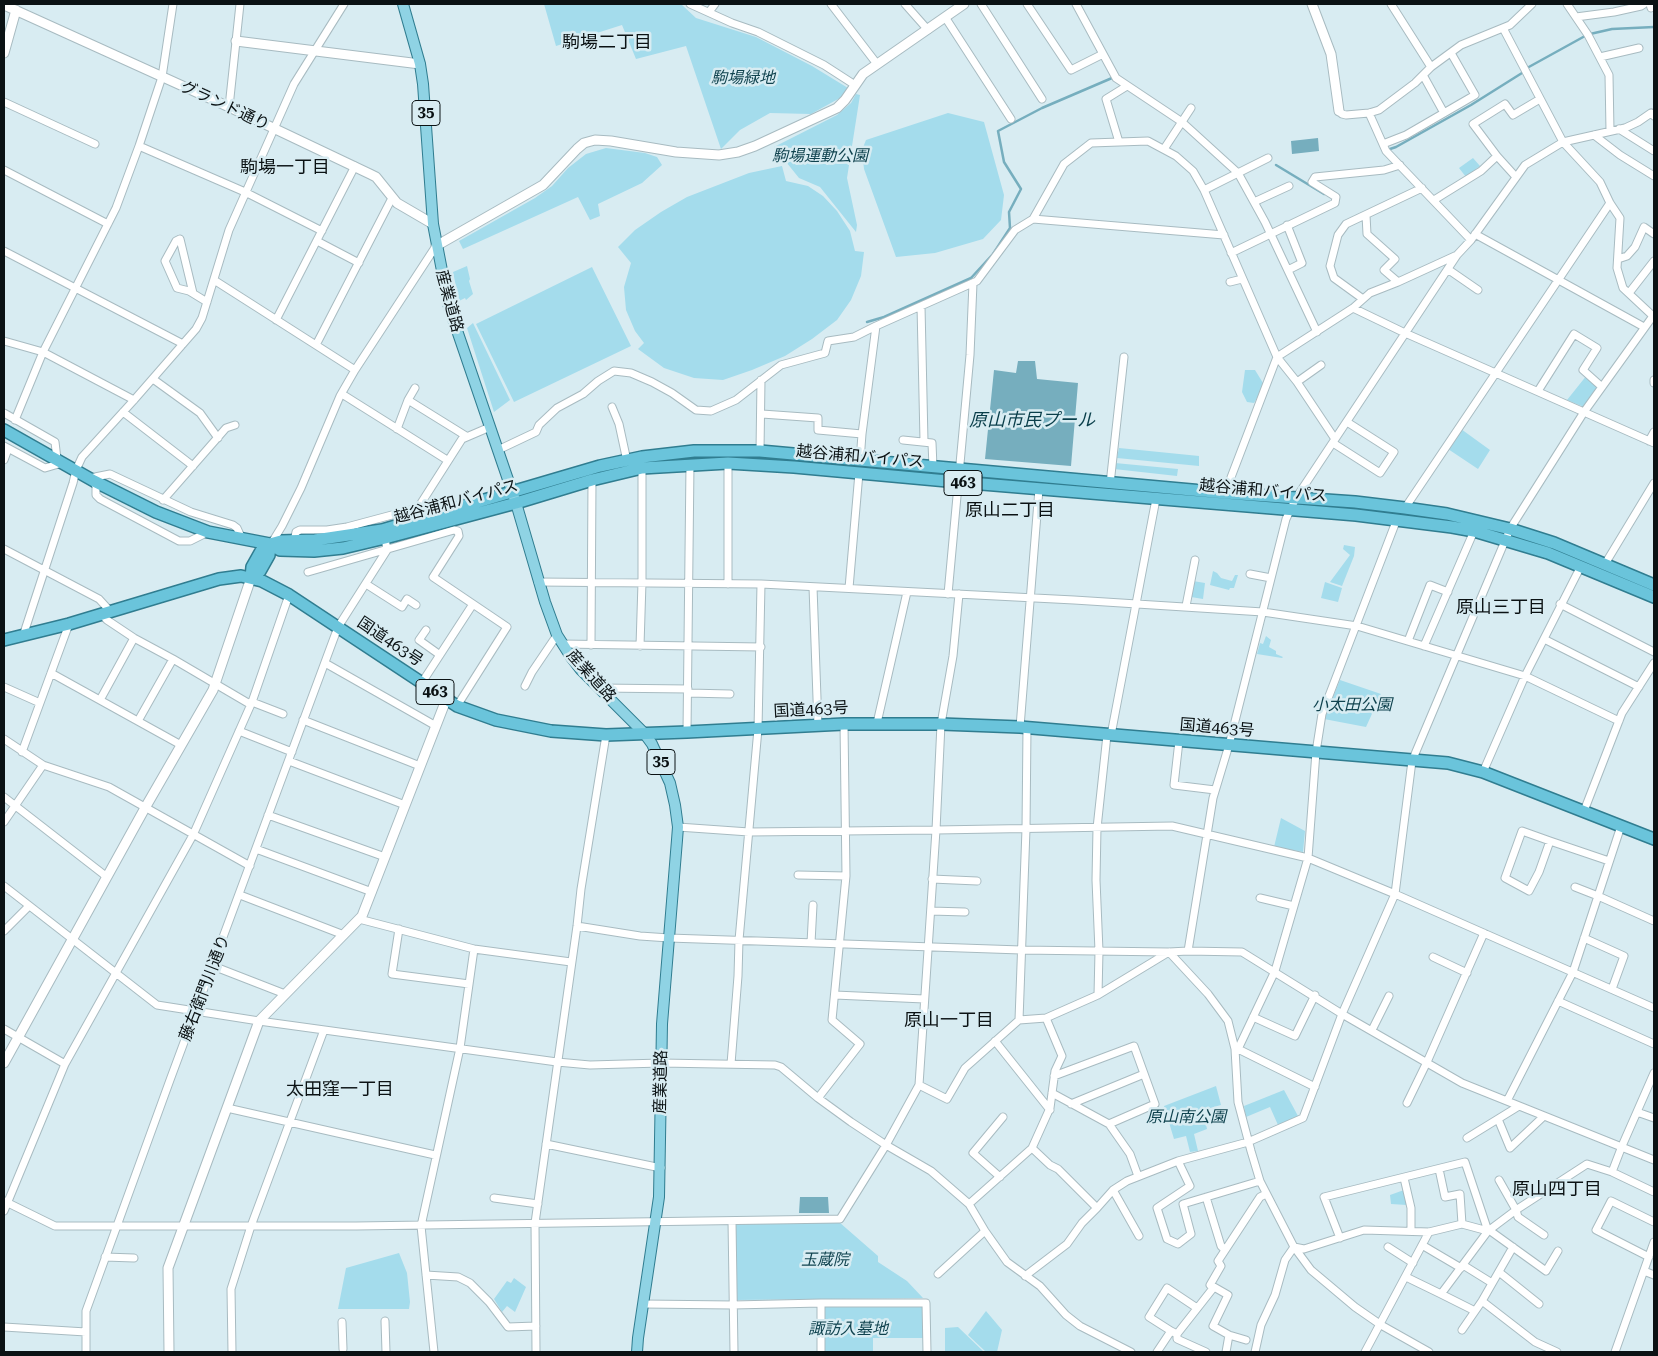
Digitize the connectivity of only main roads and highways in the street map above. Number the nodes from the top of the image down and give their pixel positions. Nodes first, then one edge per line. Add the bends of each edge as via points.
1 (403, 4) edge
2 (4, 430) edge
3 (512, 491) junction
4 (516, 503) junction
5 (385, 534) junction
6 (1508, 534) junction
7 (270, 544) junction
8 (251, 578) junction
9 (1654, 584) edge
10 (1654, 597) edge
11 (4, 640) edge
12 (644, 733) junction
13 (1654, 839) edge
14 (638, 1352) edge

1 - 3 main road, 産業道路 / 35 via 420,64 426,102 433,224 449,307
2 - 7 highway, 越谷浦和バイパス / 463 via 156,512 208,532
3 - 4 main road, 産業道路 / 35
3 - 5 highway, 越谷浦和バイパス / 463
3 - 6 highway, 越谷浦和バイパス / 463 via 627,460 694,451 760,452 1354,502 1447,514
4 - 5 highway, 越谷浦和バイパス / 463
4 - 6 highway, 越谷浦和バイパス / 463 via 642,468 728,463 1397,519
4 - 12 main road, 産業道路 / 35 via 538,582 560,640 581,670
5 - 7 highway, 越谷浦和バイパス / 463
5 - 7 highway, 越谷浦和バイパス / 463 via 343,548 314,551 280,550
6 - 9 highway, 越谷浦和バイパス / 463 via 1554,543
6 - 10 highway, 越谷浦和バイパス / 463
7 - 8 highway via 261,551 252,567
8 - 11 highway, 国道463号 / 463 via 219,579
8 - 12 highway, 国道463号 / 463 via 289,595 457,706 520,725 576,733
12 - 13 highway, 国道463号 / 463 via 877,723 942,724 1448,763 1483,772
12 - 14 main road, 産業道路 / 35 via 670,783 678,827 661,1063 657,1222

